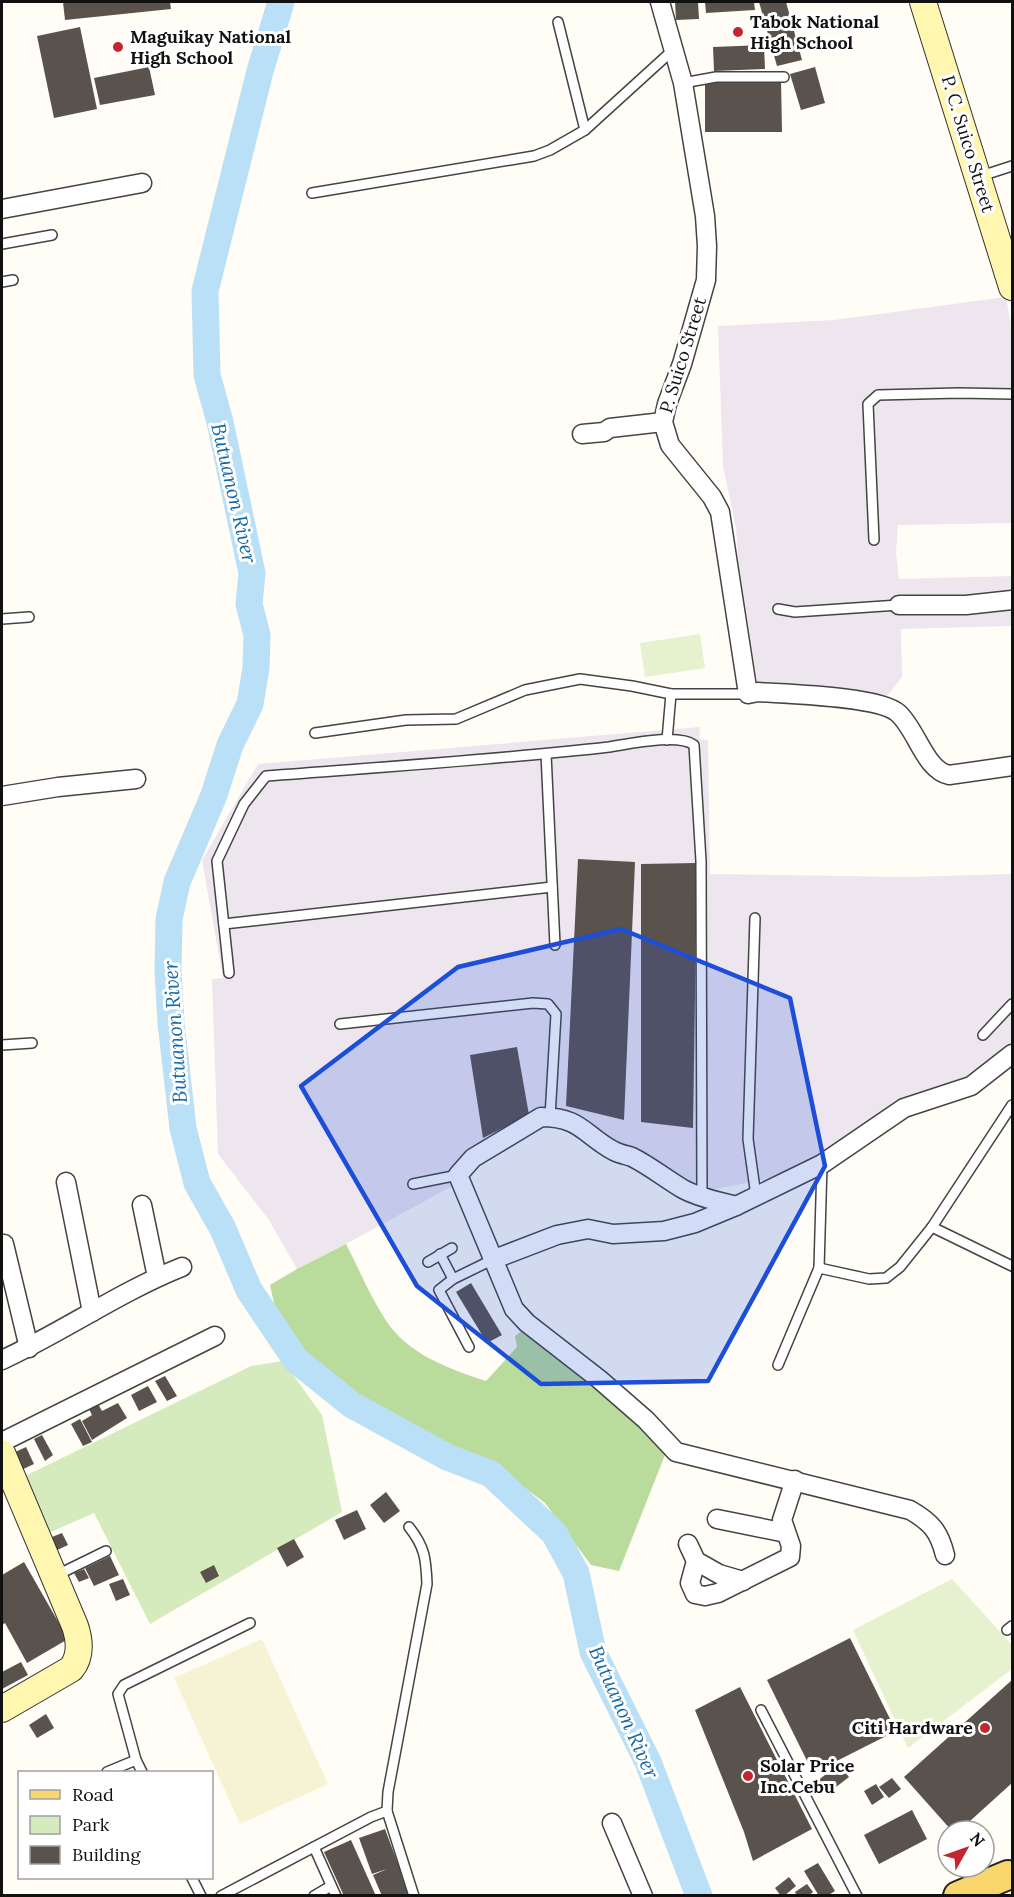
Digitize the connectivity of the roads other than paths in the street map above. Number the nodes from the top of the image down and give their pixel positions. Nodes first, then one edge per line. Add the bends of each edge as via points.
1 (660, 2) edge
2 (923, 2) edge
3 (558, 22) dead end
4 (673, 50) junction
5 (784, 77) dead end
6 (683, 82) junction
7 (585, 130) junction
8 (1012, 166) edge
9 (978, 177) junction
10 (142, 183) dead end
11 (312, 193) dead end
12 (2, 209) edge
13 (52, 235) dead end
14 (2, 244) edge
15 (13, 280) dead end
16 (2, 282) edge
17 (1012, 284) edge
18 (1012, 394) edge
19 (663, 422) junction
20 (582, 434) dead end
21 (874, 540) dead end
22 (1012, 600) edge
23 (898, 605) joint
24 (778, 609) dead end
25 (28, 617) dead end
26 (2, 619) edge
27 (671, 694) junction
28 (748, 694) junction
29 (315, 733) dead end
30 (667, 740) junction
31 (546, 754) junction
32 (1012, 766) edge
33 (136, 779) dead end
34 (2, 796) edge
35 (552, 887) junction
36 (755, 918) dead end
37 (224, 924) junction
38 (555, 945) dead end
39 (229, 973) dead end
40 (1012, 1004) edge
41 (340, 1024) dead end
42 (983, 1035) dead end
43 (32, 1043) dead end
44 (2, 1045) edge
45 (1012, 1054) edge
46 (1012, 1105) edge
47 (549, 1117) junction
48 (822, 1164) junction
49 (458, 1175) junction
50 (66, 1182) dead end
51 (413, 1184) dead end
52 (756, 1196) junction
53 (702, 1197) junction
54 (142, 1205) dead end
55 (736, 1206) junction
56 (932, 1227) junction
57 (4, 1244) dead end
58 (452, 1248) dead end
59 (440, 1254) junction
60 (492, 1260) junction
61 (428, 1262) dead end
62 (1012, 1266) edge
63 (182, 1267) dead end
64 (819, 1269) junction
65 (157, 1277) junction
66 (453, 1280) junction
67 (92, 1312) junction
68 (215, 1336) dead end
69 (469, 1347) dead end
70 (28, 1348) junction
71 (2, 1360) edge
72 (778, 1365) dead end
73 (2, 1442) edge
74 (2, 1453) edge
75 (795, 1480) junction
76 (717, 1519) dead end
77 (409, 1527) dead end
78 (786, 1533) junction
79 (688, 1545) dead end
80 (106, 1551) dead end
81 (945, 1555) dead end
82 (696, 1562) junction
83 (55, 1576) junction
84 (743, 1581) junction
85 (250, 1623) dead end
86 (2, 1708) edge
87 (761, 1710) dead end
88 (136, 1760) junction
89 (111, 1771) edge
90 (141, 1771) edge
91 (387, 1811) junction
92 (612, 1823) dead end
93 (314, 1847) junction
94 (1010, 1872) edge
95 (192, 1879) edge
96 (331, 1886) junction
97 (201, 1896) edge
98 (221, 1896) edge
99 (314, 1896) edge
100 (336, 1896) edge
101 (414, 1896) edge
102 (643, 1896) edge
103 (857, 1896) edge
104 (958, 1896) edge
105 (986, 1896) edge

1 - 4 street, P. Suico Street
2 - 9 street, P. C. Suico Street
3 - 7 lane
4 - 6 street, P. Suico Street
4 - 7 lane
5 - 6 lane via 716,77
6 - 19 street, P. Suico Street via 707,246 705,280
7 - 11 lane via 534,156
8 - 9 lane
9 - 17 street, P. C. Suico Street
10 - 12 street
13 - 14 lane
15 - 16 lane
18 - 21 lane via 878,395 868,404
19 - 20 street
19 - 28 street, P. Suico Street via 670,445 720,512
22 - 23 street
23 - 24 lane via 795,612
25 - 26 lane
27 - 28 lane
27 - 29 lane via 580,679 525,690 456,719 406,720
27 - 30 lane
28 - 32 street via 817,696 882,704 898,713 934,769 943,774
30 - 31 lane
30 - 53 lane via 685,740 694,745 701,861
31 - 35 lane
31 - 37 lane via 266,776 244,804 217,861
33 - 34 street
35 - 37 lane
35 - 38 lane
36 - 52 lane via 748,1139
37 - 39 lane
40 - 42 lane
41 - 47 lane via 548,1004 556,1014
43 - 44 lane
45 - 48 street via 971,1086 904,1108
46 - 56 lane
47 - 49 street via 541,1117 473,1158
47 - 53 street via 576,1124 616,1152
48 - 52 street
48 - 64 lane
49 - 51 lane
49 - 60 street
50 - 67 street
52 - 55 street
53 - 55 street
54 - 65 street
55 - 60 street via 664,1231 613,1234 588,1229 557,1235
56 - 62 lane
56 - 64 lane via 900,1267 886,1278 870,1280
57 - 70 street
58 - 59 lane
59 - 61 lane
59 - 66 lane
60 - 66 lane
60 - 75 street via 514,1309 527,1323 599,1379 676,1452
63 - 65 street
64 - 72 lane
65 - 67 street
66 - 69 lane via 439,1290
67 - 70 street
68 - 73 street
70 - 71 street
74 - 83 street
75 - 78 street via 782,1520
75 - 81 street via 910,1510 932,1526
76 - 78 street
77 - 91 lane via 420,1541 426,1560 427,1584
78 - 84 street via 792,1546 790,1557
79 - 82 street
80 - 83 lane
82 - 84 street
82 - 84 street via 690,1583 695,1594 718,1593
83 - 86 street via 77,1632 76,1660 70,1669
85 - 88 lane via 124,1685 118,1694
87 - 103 lane
88 - 89 lane
88 - 90 lane
91 - 93 lane
91 - 101 lane
92 - 102 street
93 - 96 lane
93 - 98 lane
94 - 104 main road
94 - 105 main road
95 - 97 lane
96 - 99 lane
96 - 100 lane

